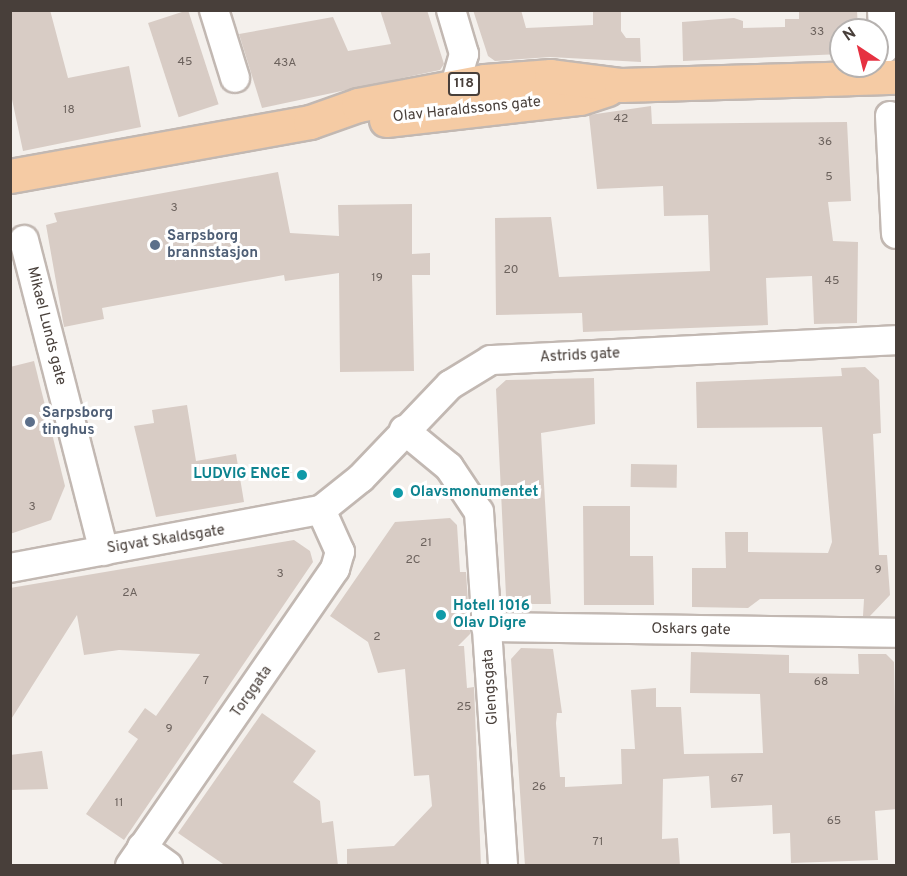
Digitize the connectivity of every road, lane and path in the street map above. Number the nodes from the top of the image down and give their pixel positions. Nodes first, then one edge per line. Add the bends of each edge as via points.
1 (214, 10) edge
2 (450, 10) edge
3 (882, 10) edge
4 (890, 63) edge
5 (460, 74) junction
6 (235, 78) dead end
7 (621, 85) junction
8 (890, 116) dead end
9 (310, 122) junction
10 (10, 176) edge
11 (897, 234) edge
12 (24, 240) dead end
13 (897, 340) edge
14 (404, 430) junction
15 (321, 510) junction
16 (104, 551) junction
17 (10, 568) edge
18 (486, 627) junction
19 (897, 633) edge
20 (136, 856) edge
21 (168, 866) edge
22 (503, 866) edge

1 - 6 street
2 - 5 street
3 - 4 street
4 - 7 main road, Olav Haraldssons gate / 118
5 - 7 main road, Olav Haraldssons gate / 118 via 551,76
5 - 9 main road, Olav Haraldssons gate / 118
7 - 9 main road, Olav Haraldssons gate / 118 via 580,98 360,123
8 - 11 street
9 - 10 main road, Olav Haraldssons gate / 118
12 - 16 street, Mikael Lunds gate
13 - 14 street, Astrids gate via 491,360 450,385
14 - 15 street, Astrids gate via 361,478
14 - 18 street, Glengsgata via 449,467 479,512
15 - 16 street, Sigvat Skaldsgate
15 - 20 street, Torggata via 340,552 335,569
16 - 17 street, Sigvat Skaldsgate
18 - 19 street, Oskars gate
18 - 22 street, Glengsgata
20 - 21 street

